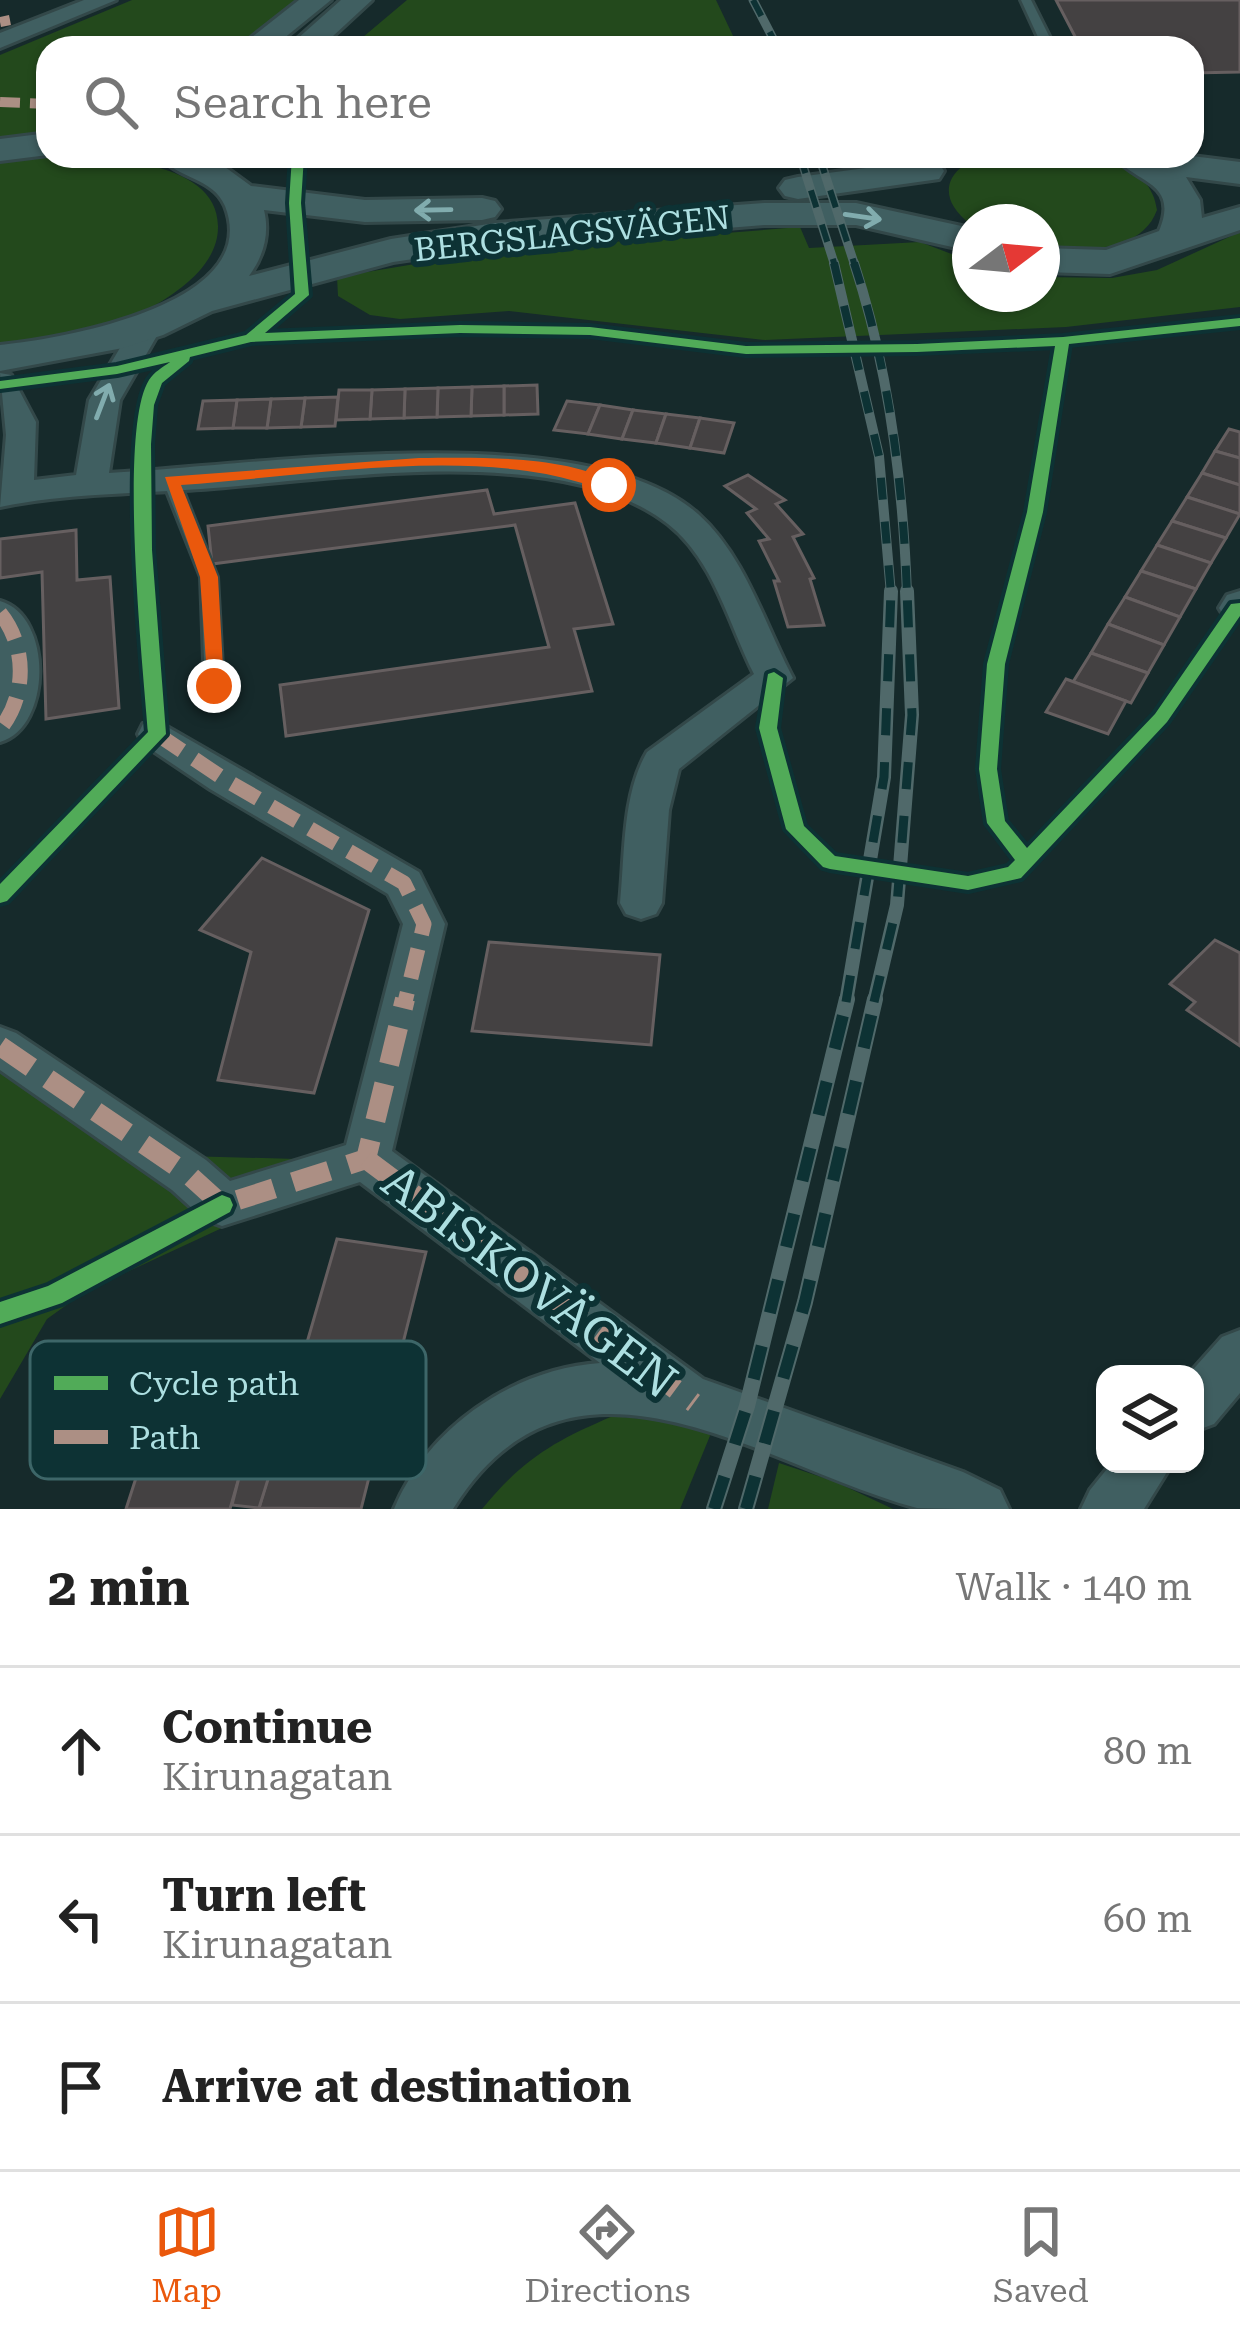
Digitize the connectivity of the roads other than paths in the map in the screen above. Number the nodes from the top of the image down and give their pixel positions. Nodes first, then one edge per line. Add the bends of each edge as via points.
1 (105, 0) edge
2 (317, 0) edge
3 (358, 0) edge
4 (1026, 0) edge
5 (270, 36) edge
6 (316, 36) edge
7 (1043, 36) edge
8 (0, 41) edge
9 (36, 146) edge
10 (0, 150) edge
11 (906, 168) edge
12 (935, 168) edge
13 (1149, 168) edge
14 (224, 174) edge
15 (1240, 218) edge
16 (952, 230) edge
17 (952, 237) edge
18 (1174, 238) junction
19 (1060, 261) edge
20 (197, 302) junction
21 (147, 327) junction
22 (0, 358) edge
23 (0, 382) edge
24 (171, 481) junction
25 (92, 485) junction
26 (7, 496) edge
27 (0, 613) edge
28 (214, 686) dead end
29 (0, 729) edge
30 (157, 734) dead end
31 (641, 903) dead end
32 (0, 1046) edge
33 (366, 1159) junction
34 (1240, 1354) edge
35 (1204, 1396) edge
36 (694, 1402) junction
37 (1138, 1473) edge
38 (422, 1509) edge
39 (981, 1509) edge
40 (1109, 1509) edge

1 - 8 street
2 - 5 street
3 - 6 street
4 - 7 lane
9 - 10 main road
11 -> 14 main road, BERGSLAGSVÄGEN via 746,195 365,211
12 - 16 main road via 925,203
13 - 18 main road via 1183,194 1185,218
14 - 20 main road via 249,214 248,241 225,279
15 - 18 main road
20 -> 17 main road, BERGSLAGSVÄGEN via 391,250 495,236 856,214
18 - 19 main road via 1110,262
20 - 21 main road
21 - 22 main road via 100,344
25 -> 21 street via 102,396
23 - 26 street via 21,413 26,442
24 - 25 street
24 - 28 lane via 209,577
24 - 31 street via 494,463 546,469 663,504 703,540 728,579 774,678 661,762
25 - 26 street
27 - 29 street via 15,631 20,700
30 - 33 street via 404,883 424,924
32 - 33 street via 222,1205
33 - 36 street, ABISKOVÄGEN
34 - 35 street
36 - 38 street, ABISKOVÄGEN via 614,1387 538,1402 441,1471
36 - 39 street, ABISKOVÄGEN
37 - 40 street

